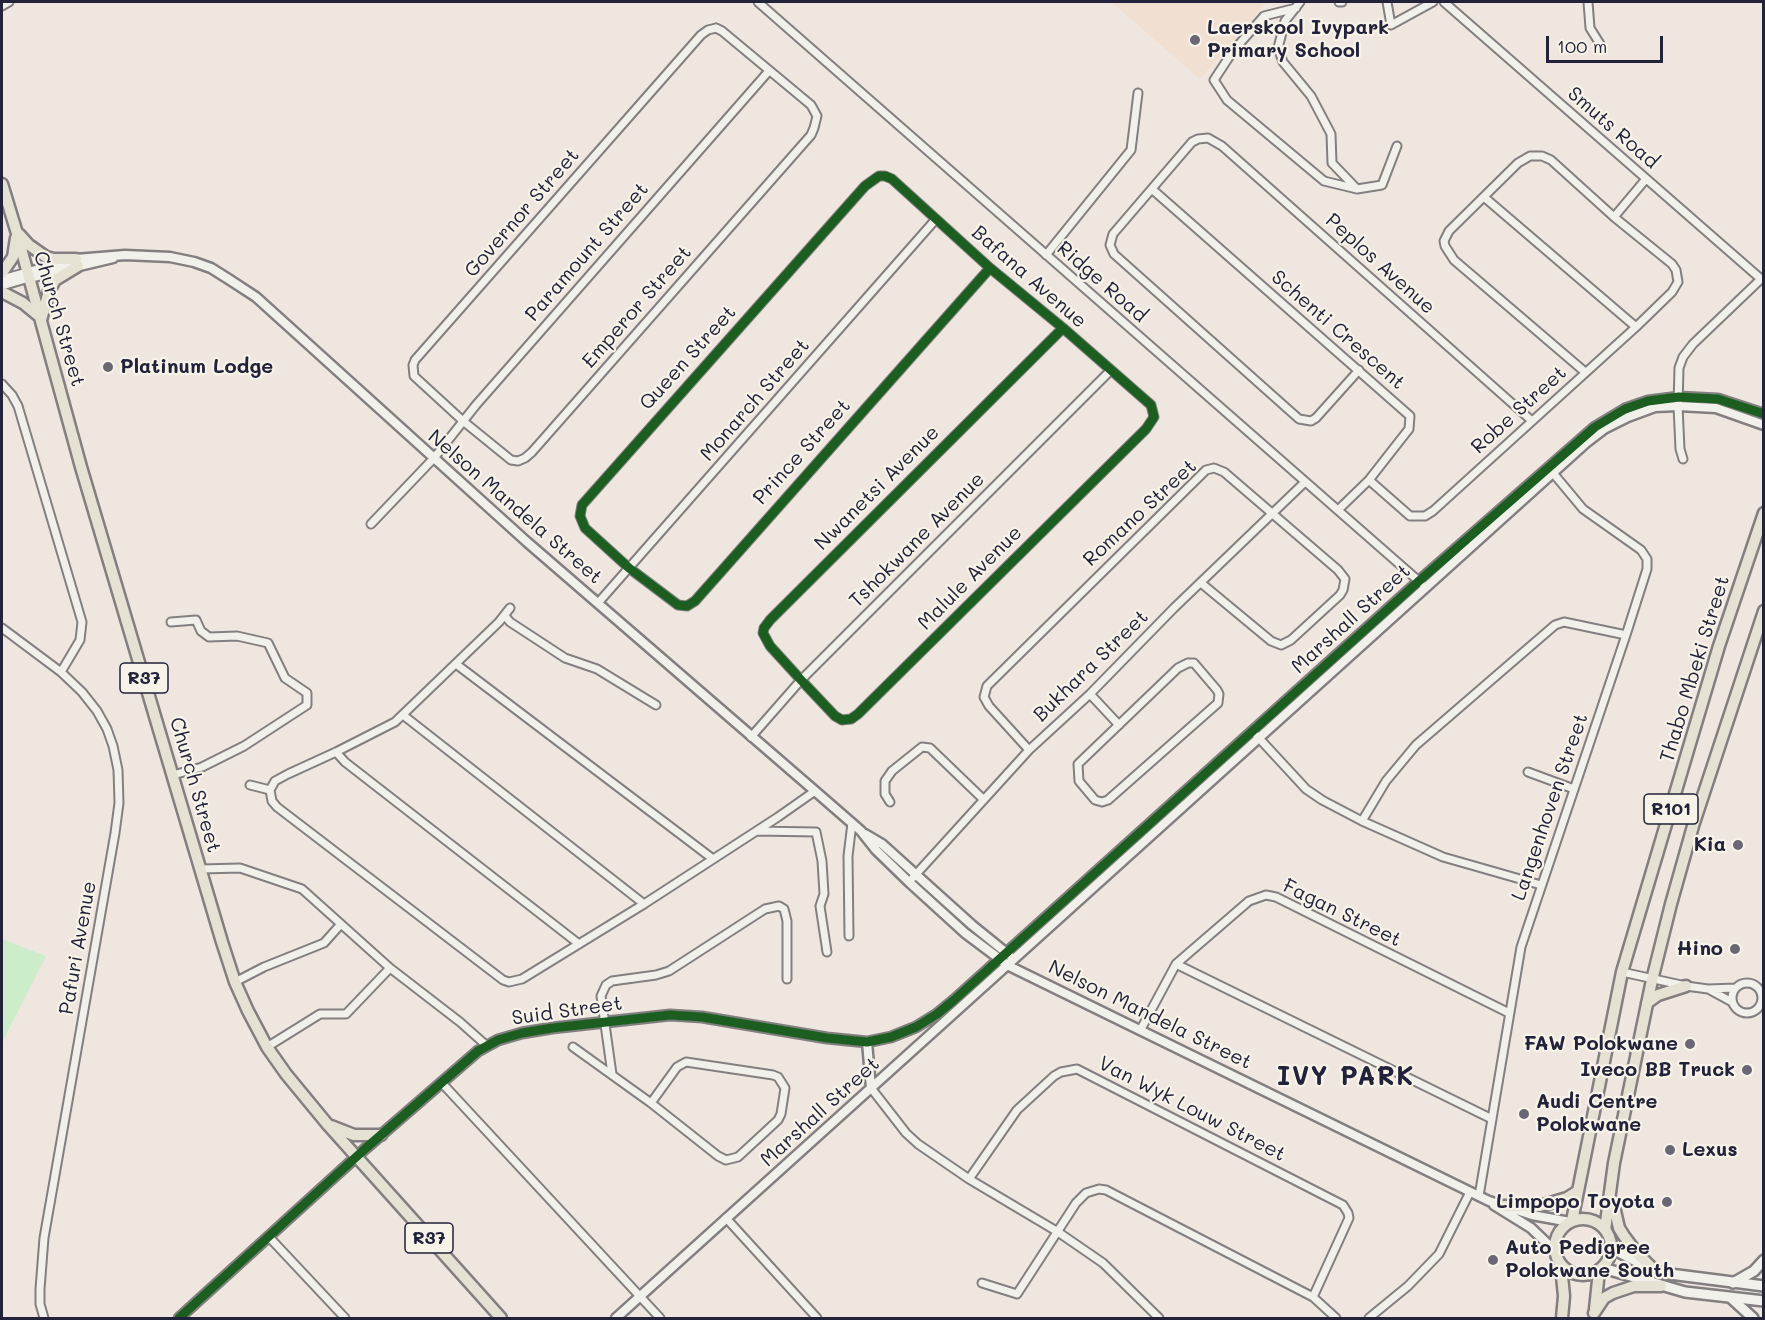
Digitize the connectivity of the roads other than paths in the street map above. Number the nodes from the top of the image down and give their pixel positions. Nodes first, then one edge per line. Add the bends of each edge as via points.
1 (9, 2) edge
2 (758, 2) edge
3 (1387, 2) edge
4 (1433, 2) edge
5 (1444, 2) edge
6 (1588, 2) edge
7 (1298, 4) edge
8 (2, 6) edge
9 (1600, 44) dead end
10 (768, 72) junction
11 (1138, 93) dead end
12 (1397, 146) dead end
13 (879, 176) joint
14 (1646, 179) junction
15 (2, 184) edge
16 (1357, 189) junction
17 (1153, 190) junction
18 (1484, 197) junction
19 (1614, 217) junction
20 (936, 219) junction
21 (16, 230) junction
22 (1046, 255) junction
23 (77, 263) junction
24 (990, 268) junction
25 (2, 273) edge
26 (28, 275) junction
27 (2, 279) edge
28 (2, 286) edge
29 (2, 292) edge
30 (41, 318) junction
31 (1636, 327) junction
32 (1062, 328) junction
33 (1359, 370) junction
34 (1110, 371) junction
35 (1585, 372) junction
36 (2, 384) edge
37 (1678, 401) junction
38 (1154, 410) joint
39 (1764, 414) edge
40 (463, 421) junction
41 (1532, 421) junction
42 (1764, 425) edge
43 (434, 458) junction
44 (1683, 459) dead end
45 (1553, 473) junction
46 (1370, 480) junction
47 (1305, 482) junction
48 (1338, 510) junction
49 (1272, 513) junction
50 (1764, 513) edge
51 (371, 524) dead end
52 (629, 568) junction
53 (1201, 583) junction
54 (1422, 584) junction
55 (598, 603) junction
56 (510, 608) dead end
57 (1764, 611) edge
58 (505, 616) junction
59 (171, 622) dead end
60 (2, 628) edge
61 (1626, 635) junction
62 (456, 663) junction
63 (61, 672) junction
64 (801, 680) junction
65 (1090, 694) junction
66 (656, 705) dead end
67 (403, 715) junction
68 (1119, 725) junction
69 (1256, 735) junction
70 (751, 737) junction
71 (1029, 750) junction
72 (336, 752) junction
73 (1528, 772) dead end
74 (173, 775) junction
75 (250, 785) dead end
76 (1574, 789) junction
77 (270, 790) junction
78 (815, 791) junction
79 (983, 798) junction
80 (890, 802) dead end
81 (1362, 821) junction
82 (852, 823) junction
83 (757, 831) junction
84 (861, 831) junction
85 (712, 860) junction
86 (201, 869) junction
87 (916, 874) junction
88 (909, 882) junction
89 (1541, 885) junction
90 (644, 904) junction
91 (950, 905) junction
92 (944, 913) junction
93 (341, 924) junction
94 (849, 936) dead end
95 (579, 944) junction
96 (827, 952) dead end
97 (1002, 955) junction
98 (1012, 963) junction
99 (1176, 964) junction
100 (390, 968) junction
101 (1622, 972) junction
102 (787, 979) dead end
103 (1652, 980) junction
104 (235, 982) junction
105 (1686, 986) junction
106 (1736, 987) junction
107 (1708, 989) junction
108 (1762, 995) edge
109 (1732, 1002) junction
110 (1647, 1003) junction
111 (1761, 1008) edge
112 (1509, 1013) junction
113 (604, 1023) junction
114 (1141, 1029) junction
115 (867, 1042) junction
116 (487, 1046) junction
117 (267, 1047) junction
118 (573, 1047) dead end
119 (612, 1074) junction
120 (441, 1082) junction
121 (871, 1088) junction
122 (651, 1103) junction
123 (1492, 1119) junction
124 (328, 1125) junction
125 (381, 1135) junction
126 (356, 1157) junction
127 (969, 1179) junction
128 (1578, 1191) junction
129 (1470, 1192) junction
130 (1611, 1193) junction
131 (1479, 1196) junction
132 (1489, 1201) junction
133 (1505, 1206) junction
134 (726, 1218) junction
135 (1571, 1221) junction
136 (1605, 1230) junction
137 (1058, 1232) junction
138 (269, 1237) junction
139 (1611, 1248) junction
140 (1554, 1250) junction
141 (1764, 1260) edge
142 (1561, 1266) junction
143 (1601, 1269) junction
144 (1655, 1271) junction
145 (982, 1283) dead end
146 (1733, 1283) junction
147 (1661, 1286) junction
148 (1764, 1286) edge
149 (640, 1297) junction
150 (1313, 1297) junction
151 (1731, 1298) junction
152 (1764, 1301) edge
153 (1594, 1316) edge
154 (44, 1318) edge
155 (179, 1318) edge
156 (345, 1318) edge
157 (501, 1318) edge
158 (616, 1318) edge
159 (660, 1318) edge
160 (817, 1318) edge
161 (1159, 1318) edge
162 (1336, 1318) edge
163 (1369, 1318) edge
164 (1562, 1318) edge
165 (1753, 1318) edge

1 - 8 street
2 - 22 street, Ridge Road
3 - 4 street via 1391,25
5 - 14 street, Smuts Road
6 - 9 street via 1590,28
7 - 16 street via 1286,21 1278,48 1283,62 1311,96 1331,134 1332,163
7 - 16 street via 1264,16 1214,80 1227,100 1324,181
10 - 40 street, Paramount Street
10 - 40 street, Emperor Street via 811,105 817,116 811,135 525,458 511,460
10 - 40 street, Governor Street via 722,31 712,28 701,35 415,360 414,376
11 - 22 street via 1131,150
12 - 16 street via 1382,185
13 - 20 street, Bafana Avenue via 892,179
13 - 52 street, Queen Street via 865,186 582,505 580,516 585,528
14 - 19 street
14 - 37 street, Smuts Road via 1761,279 1687,351 1680,368
15 - 21 main road, Church Street / R37
17 - 33 street, Schenti Crescent
17 - 33 street via 1113,234 1111,249 1299,419 1316,418
17 - 41 street, Peplos Avenue via 1192,142 1213,139
18 - 19 street via 1524,158 1536,155 1551,160
18 - 31 street
18 - 35 street via 1449,231 1444,241 1448,254
19 - 31 street, Robe Street via 1672,264 1678,276 1672,292
20 - 24 street, Bafana Avenue
20 - 52 street, Monarch Street
21 - 23 main road via 46,256
21 - 25 main road via 16,248
21 - 26 main road, Church Street / R37
22 - 47 street, Ridge Road
23 - 26 street, Nelson Mandela Street
23 - 30 main road via 55,280
23 - 43 street, Nelson Mandela Street via 125,255 170,257 210,268 256,297
24 - 32 street, Bafana Avenue
24 - 52 street, Prince Street via 695,601 687,606 678,605
26 - 27 street
26 - 28 street
26 - 30 main road, Church Street / R37
29 - 30 main road via 24,303
30 - 74 main road, Church Street / R37
31 - 35 street, Robe Street
32 - 34 street, Bafana Avenue
32 - 64 street, Nwanetsi Avenue via 766,624 763,633 770,646
33 - 46 street, Schenti Crescent via 1410,416 1409,429
34 - 38 street, Bafana Avenue
34 - 64 street, Tshokwane Avenue
35 - 41 street, Robe Street
36 - 63 street via 18,406 82,622 80,640
37 - 39 street, Marshall Street via 1718,399
37 - 42 street, Marshall Street via 1716,408
37 - 44 street
37 - 45 street, Marshall Street via 1604,429
37 - 54 street, Marshall Street via 1648,401 1595,427
38 - 64 street, Malule Avenue via 1146,429 858,714 842,720 835,716
40 - 43 street, Paramount Street
41 - 46 street, Robe Street via 1425,516 1405,512
43 - 51 street, Paramount Street
43 - 55 street, Nelson Mandela Street
45 - 54 street, Marshall Street
45 - 61 street, Langenhoven Street via 1583,509 1632,543 1647,559
46 - 48 street, Schenti Crescent
47 - 48 street, Ridge Road
47 - 49 street, Bukhara Street
48 - 54 street, Ridge Road
49 - 53 street, Bukhara Street
49 - 53 street, Romano Street via 1342,575 1340,595 1287,644 1275,644
49 - 71 street, Romano Street via 1219,469 1206,470 1198,476 987,687 984,697 989,706
50 - 101 main road, Thabo Mbeki Street / R101 via 1719,646
52 - 55 street, Monarch Street
53 - 65 street, Bukhara Street
54 - 69 street, Marshall Street
55 - 70 street, Nelson Mandela Street
56 - 58 street
57 - 103 main road, R101 via 1693,826
58 - 62 street
58 - 66 street via 565,658 597,669
59 - 74 street via 196,620 209,637 237,636 268,643 285,678 307,693 307,705 244,746 202,767
60 - 63 street, Pafuri Avenue
61 - 76 street, Langenhoven Street
61 - 81 street via 1564,622 1555,625 1416,745 1390,776
62 - 67 street
62 - 85 street
63 - 154 street, Pafuri Avenue via 82,692 107,729 118,770 119,803 44,1238 40,1304
64 - 70 street, Tshokwane Avenue
65 - 68 street
65 - 71 street, Bukhara Street
67 - 72 street
67 - 90 street
68 - 68 street via 1188,663 1194,663 1219,694 1218,703 1209,711 1108,800 1098,801 1079,781 1078,764
69 - 81 street via 1306,789
69 - 97 street, Marshall Street
69 - 98 street, Marshall Street
70 - 78 street, Nelson Mandela Street
71 - 79 street, Bukhara Street
72 - 77 street via 275,781
72 - 95 street
73 - 76 street
74 - 86 main road, Church Street / R37
75 - 77 street
76 - 89 street, Langenhoven Street
77 - 95 street via 277,807 503,980 516,981
78 - 82 street, Nelson Mandela Street
78 - 83 street
79 - 80 street via 926,747 910,756 885,781
79 - 87 street, Bukhara Street
81 - 89 street via 1443,857
82 - 84 street, Nelson Mandela Street
82 - 94 street via 848,856
83 - 85 street
83 - 96 street via 816,832 822,861 824,894 820,906
84 - 87 street, Nelson Mandela Street
84 - 88 street, Nelson Mandela Street
85 - 90 street
86 - 93 street via 240,868 302,889
86 - 104 main road, Church Street / R37
87 - 88 street, Bukhara Street
87 - 91 street, Nelson Mandela Street
88 - 92 street, Nelson Mandela Street
89 - 112 street, Langenhoven Street via 1521,947
90 - 95 street
91 - 92 street
91 - 97 street, Nelson Mandela Street
92 - 97 street, Nelson Mandela Street
93 - 100 street
93 - 104 street via 324,943
97 - 98 street, Nelson Mandela Street
97 - 115 street, Suid Street via 937,1014 912,1029
98 - 114 street, Nelson Mandela Street
98 - 121 street, Marshall Street
99 - 112 street, Fagan Street via 1249,901 1266,895
99 - 114 street, Fagan Street
99 - 123 street
100 - 116 street
100 - 117 street via 346,1014 320,1014
101 - 103 street
101 - 128 main road, Thabo Mbeki Street / R101
102 - 113 street via 786,915 784,909 773,906 669,970 606,985 601,996
103 - 105 street
103 - 110 main road, R101
104 - 117 main road, Church Street / R37
105 - 107 street
105 - 110 main road
106 - 107 street
106 - 108 street via 1749,983
106 - 109 street
107 - 109 street
108 - 111 street
109 - 111 street via 1743,1012
110 - 130 main road, R101
112 - 123 street, Langenhoven Street
113 - 115 street, Suid Street via 670,1015
113 - 116 street, Suid Street via 522,1032
113 - 119 street
114 - 129 street, Nelson Mandela Street
115 - 121 street
116 - 120 street, Suid Street
117 - 124 main road, Church Street / R37
118 - 119 street
119 - 122 street
120 - 125 street, Suid Street
120 - 149 street
121 - 127 street via 906,1133
121 - 134 street, Marshall Street
122 - 122 street via 726,1160 738,1157 780,1117 785,1088 773,1075 686,1062 677,1067
123 - 131 street, Langenhoven Street
124 - 125 main road via 354,1135
124 - 126 main road, Church Street / R37
125 - 126 street, Suid Street
126 - 138 street, Suid Street
126 - 157 main road, Church Street / R37
127 - 137 street
127 - 150 street, Van Wyk Louw Street via 1017,1110 1054,1076 1077,1069 1344,1205 1349,1218
128 - 133 main road via 1540,1206
128 - 135 main road, Thabo Mbeki Street / R101
129 - 131 street, Nelson Mandela Street
129 - 163 street via 1439,1254
130 - 136 main road, R101
130 - 144 main road via 1624,1236
131 - 132 street, Nelson Mandela Street
132 - 133 street, Nelson Mandela Street
132 - 140 street, Nelson Mandela Street via 1531,1228
133 - 135 street, Nelson Mandela Street
134 - 149 street, Marshall Street
134 - 160 street
135 - 136 main road via 1587,1219
135 - 140 main road, Thabo Mbeki Street / R101 via 1559,1231
136 - 139 main road, R101
137 - 145 street via 1017,1294
137 - 150 street via 1080,1198 1106,1190
137 - 161 street via 1110,1268
138 - 155 street, Suid Street
138 - 156 street
139 - 143 main road
139 - 144 main road
140 - 142 main road
141 - 146 main road
142 - 143 main road via 1582,1276
142 - 164 main road
143 - 147 main road
143 - 153 main road
144 - 146 main road
146 - 148 main road
147 - 151 main road
147 - 153 main road via 1634,1286 1613,1293 1604,1298
149 - 158 street, Marshall Street
149 - 159 street
150 - 162 street
151 - 152 main road
151 - 165 main road

